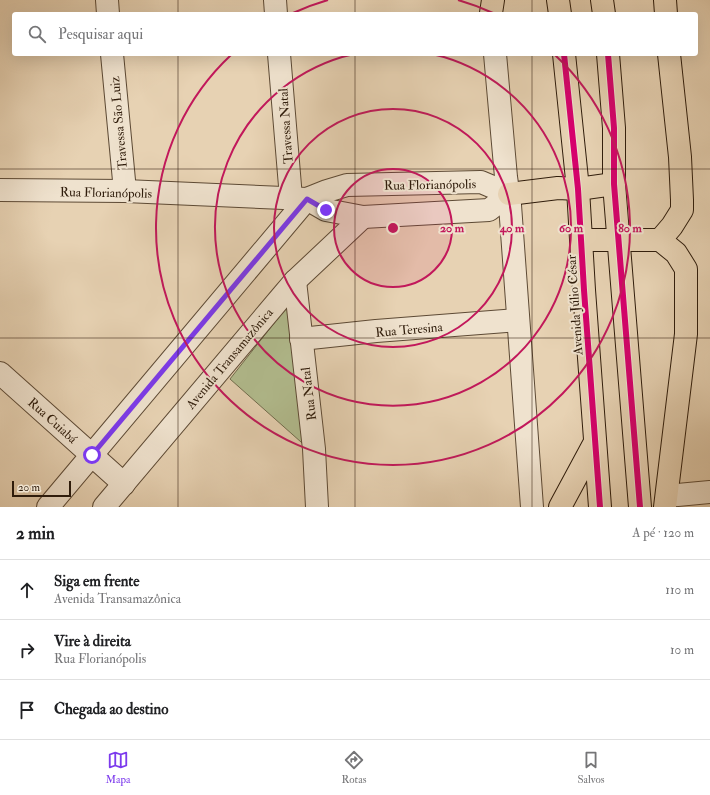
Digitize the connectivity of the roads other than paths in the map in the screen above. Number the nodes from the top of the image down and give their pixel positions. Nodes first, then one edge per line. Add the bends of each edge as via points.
1 (107, 0) edge
2 (275, 0) edge
3 (558, 0) edge
4 (602, 0) edge
5 (665, 0) edge
6 (108, 12) edge
7 (276, 12) edge
8 (560, 12) edge
9 (604, 12) edge
10 (666, 12) edge
11 (112, 56) edge
12 (279, 56) edge
13 (495, 56) edge
14 (564, 56) edge
15 (608, 56) edge
16 (669, 56) edge
17 (614, 184) junction
18 (578, 189) junction
19 (0, 190) edge
20 (125, 191) junction
21 (509, 192) junction
22 (299, 199) junction
23 (363, 217) junction
24 (619, 239) junction
25 (581, 240) junction
26 (660, 240) junction
27 (296, 281) junction
28 (518, 320) junction
29 (301, 339) junction
30 (0, 373) edge
31 (595, 442) junction
32 (92, 455) junction
33 (124, 484) junction
34 (710, 492) edge
35 (666, 502) edge
36 (48, 507) edge
37 (104, 507) edge
38 (317, 507) edge
39 (532, 507) edge
40 (560, 507) edge
41 (600, 507) edge
42 (640, 507) edge

1 - 6 street
2 - 7 street
3 - 8 main road
4 - 9 main road
5 - 10 main road
11 - 20 street, Travessa São Luiz
12 - 22 street, Travessa Natal
13 - 21 street
14 - 18 main road, Avenida Júlio César
15 - 17 main road via 614,128
16 - 26 main road via 680,157 682,210
17 - 18 main road
17 - 24 main road
18 - 21 main road
18 - 25 main road, Avenida Júlio César
19 - 20 street, Rua Florianópolis
20 - 22 street, Rua Florianópolis
21 - 22 street, Rua Florianópolis via 481,182 347,185
21 - 23 street, Rua Florianópolis via 489,210
21 - 28 street
22 - 23 street, Rua Florianópolis via 326,210
22 - 32 street
23 - 27 street, Avenida Transamazônica
24 - 25 main road
24 - 26 main road
24 - 42 main road
25 - 31 main road, Avenida Júlio César
26 - 35 main road via 676,253 686,269 686,334
27 - 29 street, Rua Natal
27 - 33 street, Avenida Transamazônica
28 - 29 street, Rua Teresina
28 - 39 street
29 - 38 street, Rua Natal via 314,449
30 - 32 street, Rua Cuiabá
31 - 40 main road
31 - 41 main road, Avenida Júlio César
32 - 33 street, Rua Cuiabá
32 - 36 street
33 - 37 street, Avenida Transamazônica
34 - 35 street

